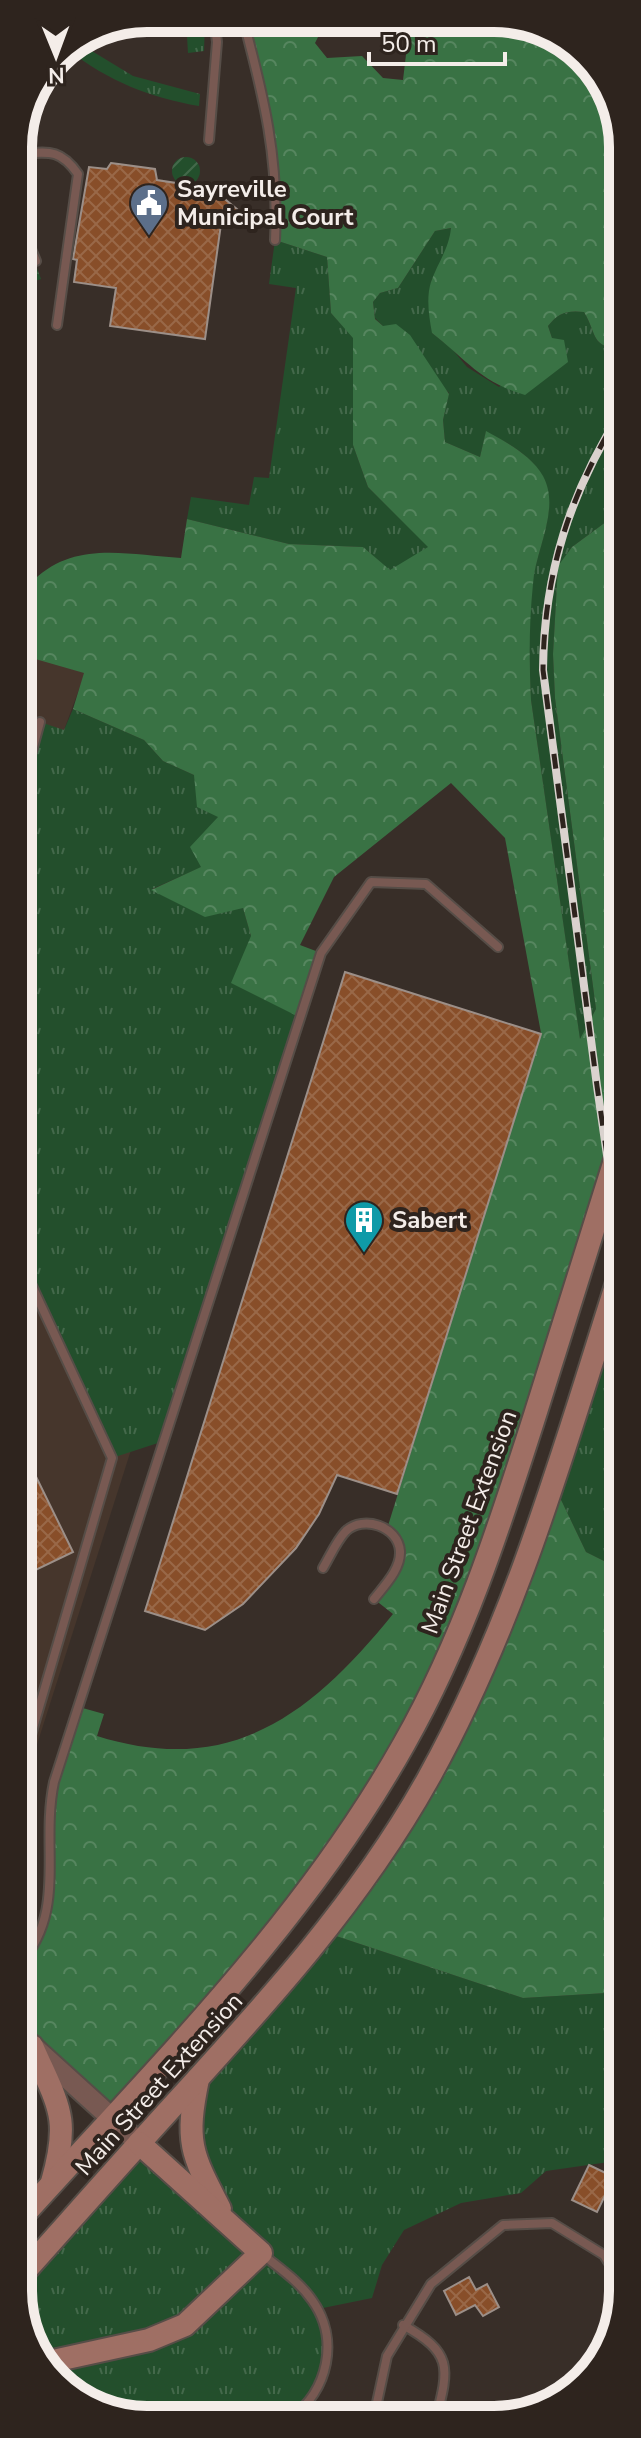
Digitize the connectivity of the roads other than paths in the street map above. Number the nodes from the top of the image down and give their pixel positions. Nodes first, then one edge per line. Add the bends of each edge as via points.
1 (216, 32) edge
2 (247, 32) edge
3 (209, 140) dead end
4 (32, 153) edge
5 (275, 240) dead end
6 (32, 251) edge
7 (36, 261) dead end
8 (57, 325) dead end
9 (40, 722) dead end
10 (32, 751) edge
11 (498, 947) dead end
12 (609, 1179) edge
13 (32, 1286) edge
14 (609, 1307) edge
15 (323, 1568) dead end
16 (374, 1599) dead end
17 (32, 1732) edge
18 (32, 1950) edge
19 (32, 2046) edge
20 (32, 2056) edge
21 (199, 2078) junction
22 (112, 2118) junction
23 (139, 2143) junction
24 (51, 2185) junction
25 (32, 2206) edge
26 (225, 2220) junction
27 (261, 2253) junction
28 (32, 2263) edge
29 (609, 2263) edge
30 (403, 2325) junction
31 (56, 2360) edge
32 (305, 2406) edge
33 (374, 2406) edge
34 (439, 2406) edge

1 - 3 lane
2 - 5 lane via 275,155
4 - 8 lane via 66,157 78,174
6 - 7 lane
9 - 10 lane
11 - 18 lane via 426,884 371,882 321,953 54,1782 47,1920
12 - 22 main road, Main Street Extension via 484,1569 406,1741 296,1908
13 - 17 lane via 112,1458
14 - 21 main road, Main Street Extension via 525,1567 458,1724 354,1895
15 - 16 lane via 354,1525 387,1529 398,1543 399,1560
19 - 22 street
20 - 24 main road via 63,2126
21 - 23 main road, Main Street Extension
21 - 26 main road via 190,2142
22 - 23 street
22 - 24 main road, Main Street Extension
23 - 26 main road
23 - 28 main road, Main Street Extension
24 - 25 main road, Main Street Extension
26 - 27 main road
27 - 31 main road via 185,2325 149,2340
27 - 32 lane via 312,2299 325,2331 327,2357 321,2381
29 - 30 lane via 552,2223 503,2225 431,2284
30 - 33 lane via 387,2356
30 - 34 lane via 433,2341 447,2375

